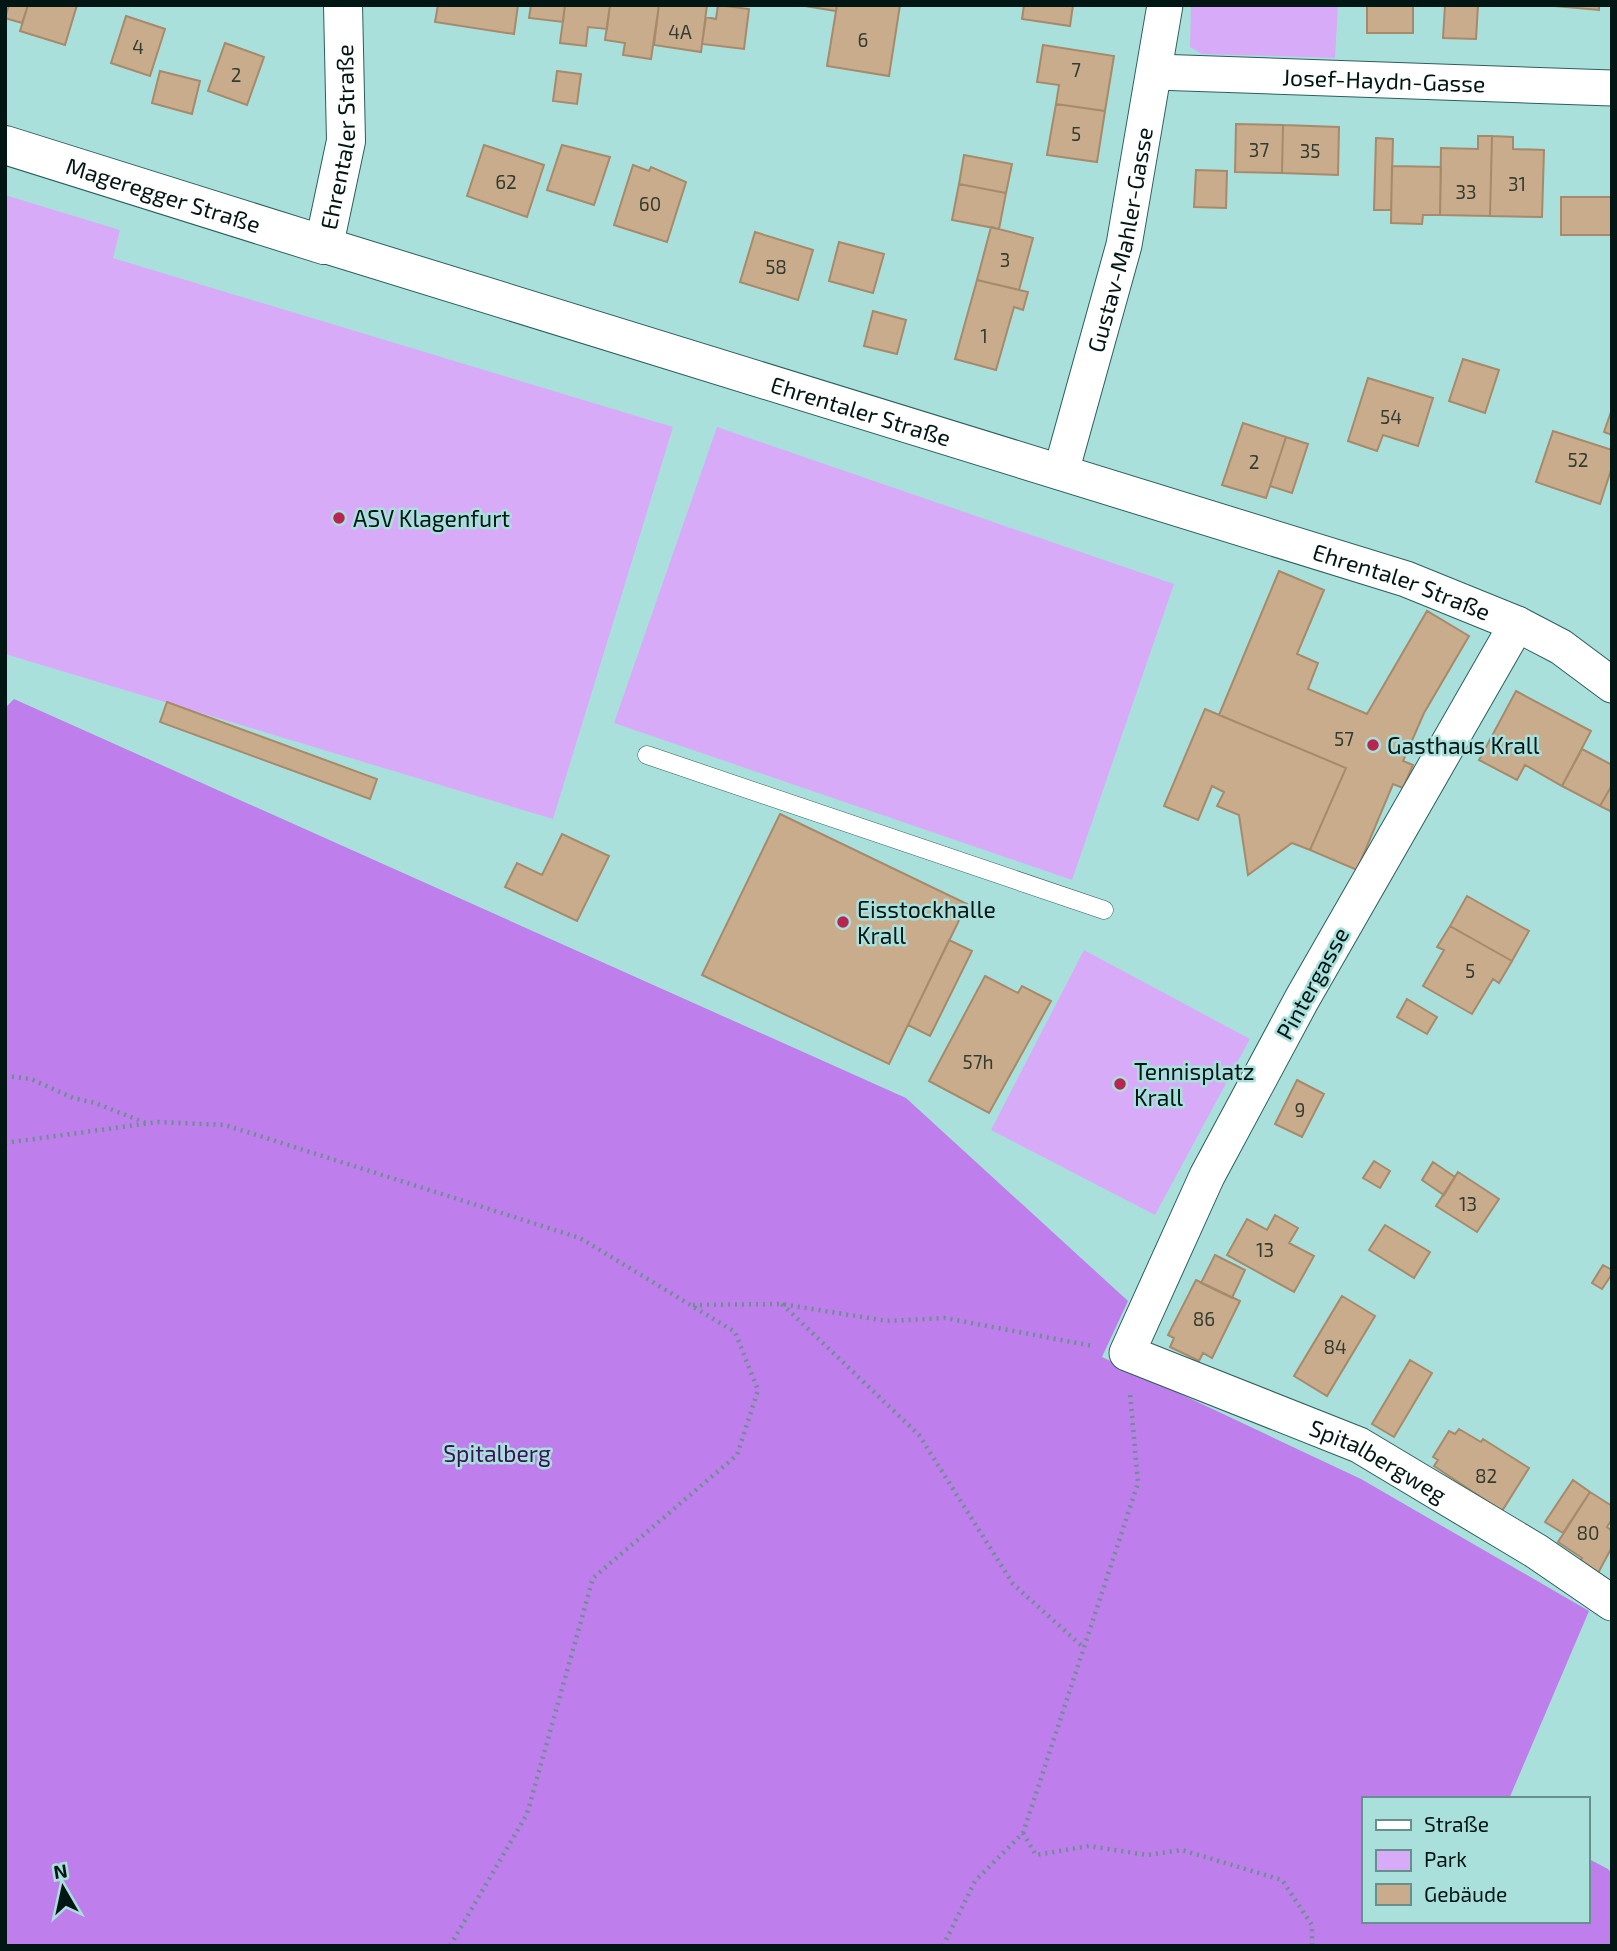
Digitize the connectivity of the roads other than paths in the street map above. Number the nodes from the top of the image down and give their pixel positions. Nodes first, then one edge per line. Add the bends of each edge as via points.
1 (343, 5) edge
2 (1165, 5) edge
3 (1155, 72) junction
4 (1612, 88) edge
5 (5, 145) edge
6 (324, 244) junction
7 (1061, 472) junction
8 (1517, 624) junction
9 (1612, 685) edge
10 (647, 755) dead end
11 (1104, 911) dead end
12 (1127, 1353) joint
13 (1612, 1604) edge

1 - 6 street, Ehrentaler Straße via 346,141
2 - 3 street, Gustav-Mahler-Gasse
3 - 4 street, Josef-Haydn-Gasse
3 - 7 street, Gustav-Mahler-Gasse via 1114,288
5 - 6 street, Mageregger Straße
6 - 7 street, Ehrentaler Straße
7 - 8 street, Ehrentaler Straße via 1406,579
8 - 9 street, Ehrentaler Straße via 1561,647
8 - 12 street, Pintergasse via 1302,999 1207,1176
10 - 11 lane
12 - 13 street, Spitalbergweg via 1359,1445 1536,1551

